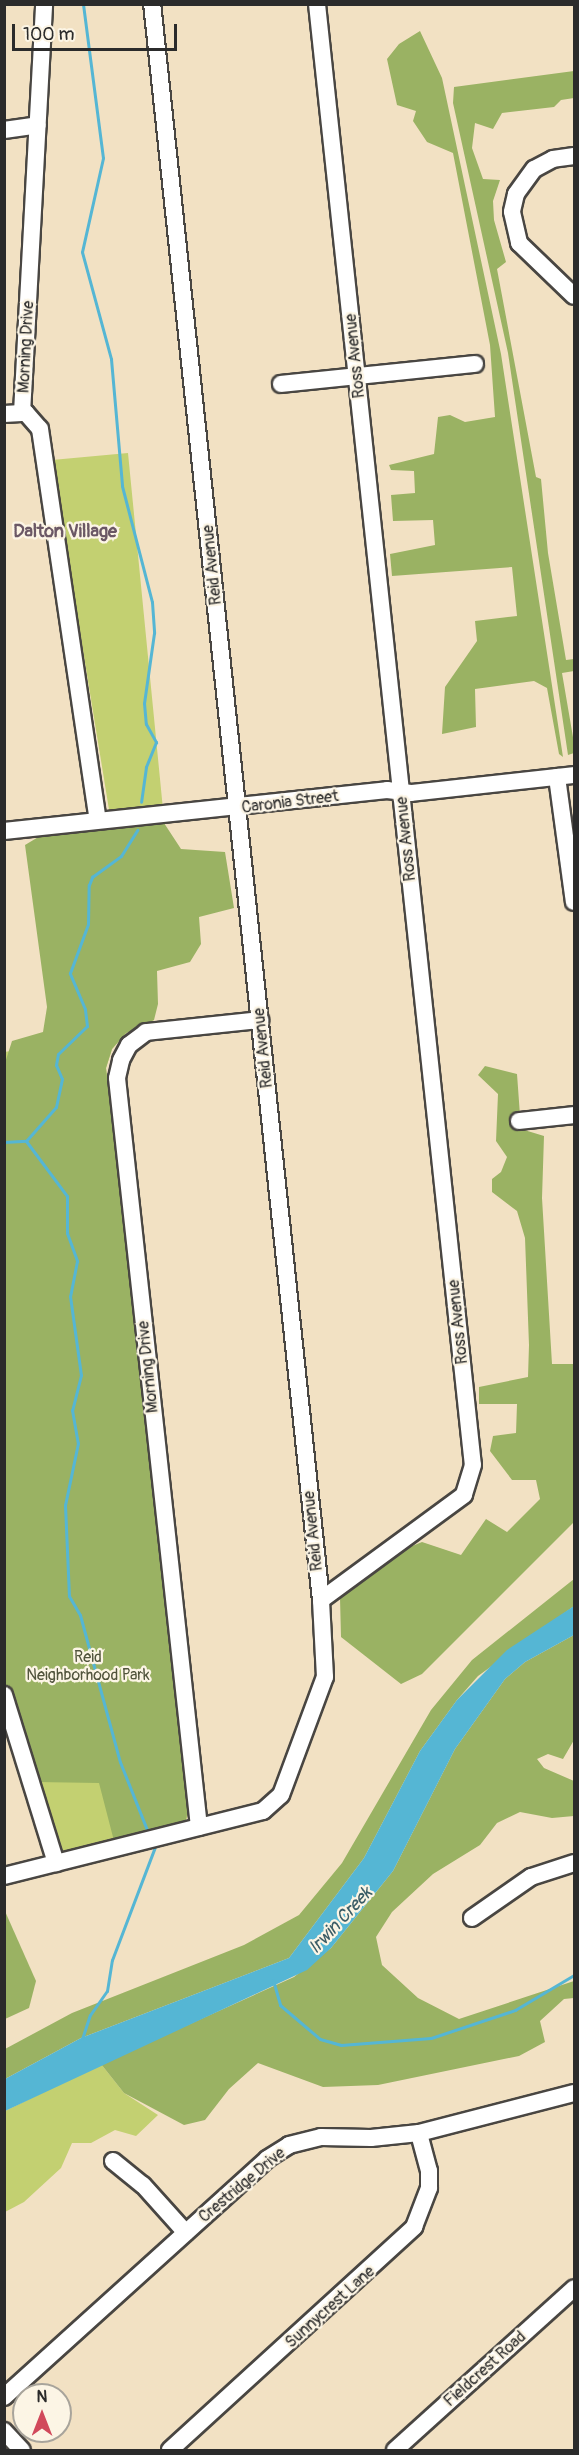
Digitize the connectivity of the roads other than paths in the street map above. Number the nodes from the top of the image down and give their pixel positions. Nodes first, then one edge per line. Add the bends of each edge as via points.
1 (44, 4) edge
2 (152, 4) edge
3 (317, 4) edge
4 (38, 125) junction
5 (4, 130) edge
6 (574, 156) edge
7 (574, 296) edge
8 (475, 364) dead end
9 (358, 377) junction
10 (281, 384) dead end
11 (22, 413) junction
12 (4, 414) edge
13 (574, 775) edge
14 (557, 777) junction
15 (401, 792) junction
16 (238, 808) junction
17 (98, 820) junction
18 (4, 831) edge
19 (574, 902) edge
20 (260, 1020) junction
21 (574, 1115) edge
22 (519, 1121) dead end
23 (321, 1600) junction
24 (4, 1695) edge
25 (199, 1827) junction
26 (56, 1863) junction
27 (574, 1863) edge
28 (4, 1876) edge
29 (472, 1918) dead end
30 (574, 2093) edge
31 (419, 2133) junction
32 (113, 2161) dead end
33 (186, 2233) junction
34 (574, 2288) edge
35 (4, 2397) edge
36 (4, 2431) edge
37 (22, 2451) edge
38 (170, 2451) edge
39 (395, 2451) edge

1 - 4 street, Morning Drive
2 - 16 street, Reid Avenue
3 - 9 street, Ross Avenue
4 - 5 street
4 - 11 street, Morning Drive
6 - 7 street via 553,159 534,169 516,194 512,212 519,243
8 - 9 street
9 - 10 street
9 - 15 street, Ross Avenue
11 - 12 street
11 - 17 street, Morning Drive via 36,421 42,440
13 - 14 street, Caronia Street
14 - 15 street, Caronia Street
14 - 19 street
15 - 16 street, Caronia Street via 387,790
15 - 23 street, Ross Avenue via 472,1476 464,1495
16 - 17 street, Caronia Street
16 - 20 street, Reid Avenue
17 - 18 street, Caronia Street
20 - 23 street, Reid Avenue
20 - 25 street, Morning Drive via 146,1032 129,1045 117,1078
21 - 22 street
23 - 25 street, Reid Avenue via 325,1677 281,1795 263,1811
24 - 26 street
25 - 26 street, Reid Avenue
26 - 28 street, Reid Avenue
27 - 29 street via 531,1877
30 - 31 street, Crestridge Drive
31 - 33 street, Crestridge Drive via 371,2138 321,2137 289,2145 267,2159
31 - 38 street, Sunnycrest Lane via 429,2171 429,2188 414,2227
32 - 33 street via 142,2185
33 - 35 street, Crestridge Drive
34 - 39 street, Fieldcrest Road
36 - 37 street

